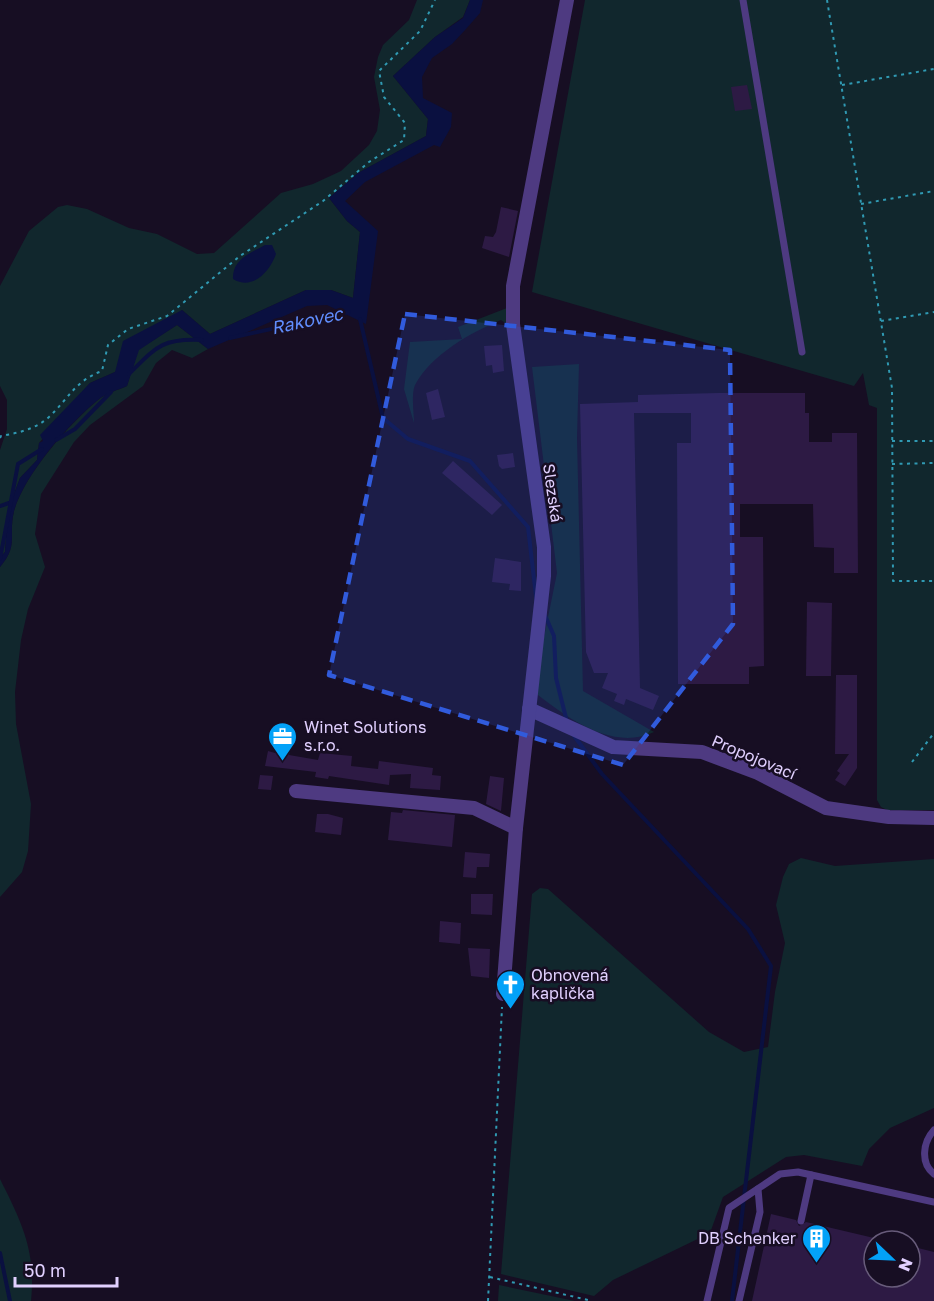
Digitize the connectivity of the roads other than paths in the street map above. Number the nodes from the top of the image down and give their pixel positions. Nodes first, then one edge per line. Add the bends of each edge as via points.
1 (567, 0) edge
2 (743, 0) edge
3 (802, 352) dead end
4 (529, 709) junction
5 (296, 791) dead end
6 (934, 818) edge
7 (516, 828) junction
8 (503, 994) road end
9 (934, 1130) edge
10 (811, 1174) junction
11 (934, 1174) edge
12 (758, 1189) junction
13 (934, 1202) edge
14 (801, 1221) dead end
15 (707, 1301) edge
16 (739, 1301) edge

1 - 4 street, Slezská via 513,286 513,324 544,547
2 - 3 lane
4 - 6 street, Propojovací via 613,747 702,752 758,773 826,808 889,817
4 - 7 street, Slezská
5 - 7 street via 474,808
7 - 8 street, Slezská
9 - 11 lane via 924,1160
10 - 12 lane via 786,1172
10 - 13 lane
10 - 14 lane
12 - 15 lane via 732,1205 727,1213
12 - 16 lane via 760,1212

